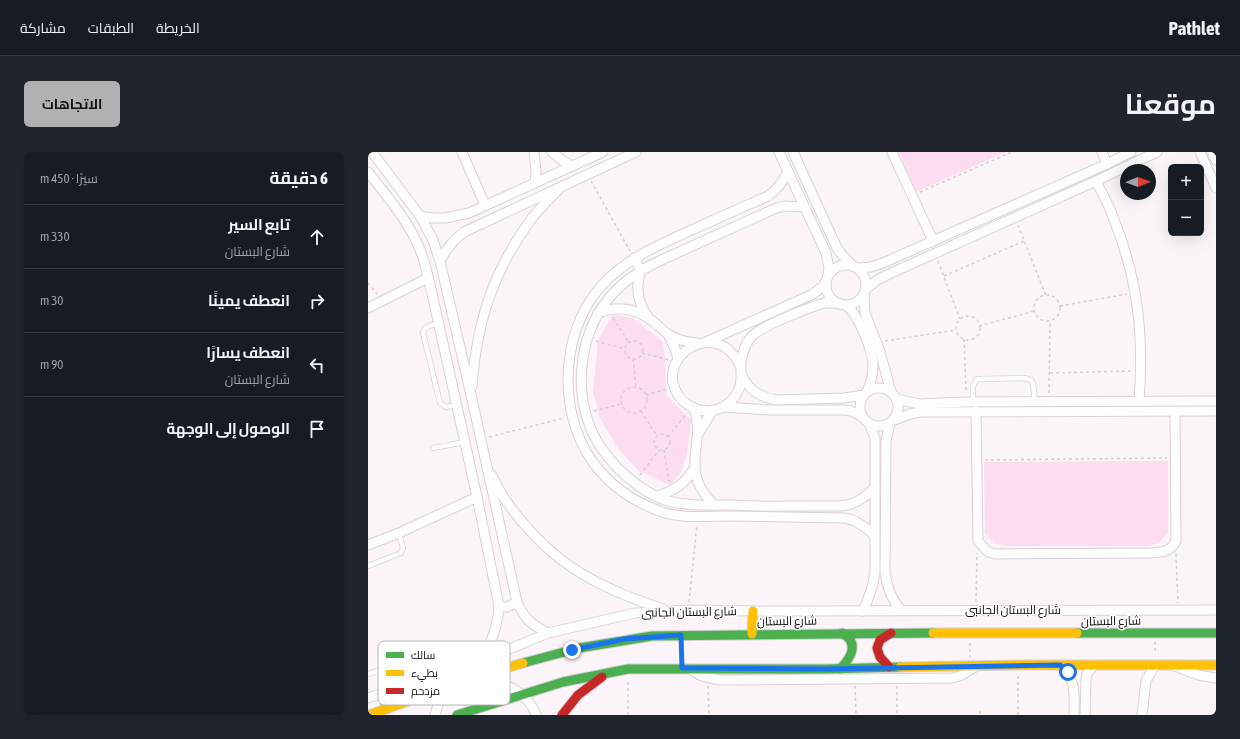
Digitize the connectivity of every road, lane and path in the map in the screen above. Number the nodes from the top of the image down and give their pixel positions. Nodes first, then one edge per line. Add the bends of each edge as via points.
1 (372, 152) edge
2 (462, 152) edge
3 (534, 152) edge
4 (552, 152) edge
5 (603, 152) edge
6 (636, 152) edge
7 (779, 152) edge
8 (793, 152) edge
9 (892, 152) edge
10 (1012, 152) edge
11 (1102, 152) edge
12 (1131, 152) edge
13 (1157, 152) edge
14 (1200, 152) edge
15 (1212, 152) edge
16 (623, 155) edge
17 (1216, 160) edge
18 (1107, 164) junction
19 (572, 166) junction
20 (788, 171) junction
21 (368, 172) edge
22 (588, 175) junction
23 (390, 176) junction
24 (1096, 181) junction
25 (535, 183) junction
26 (378, 185) junction
27 (1061, 185) junction
28 (1216, 188) edge
29 (559, 189) junction
30 (1065, 195) junction
31 (768, 196) junction
32 (912, 196) junction
33 (485, 205) junction
34 (804, 207) junction
35 (774, 209) junction
36 (469, 213) junction
37 (420, 216) junction
38 (1014, 218) junction
39 (475, 226) junction
40 (933, 241) junction
41 (1024, 241) junction
42 (935, 253) junction
43 (634, 258) junction
44 (440, 261) junction
45 (855, 267) junction
46 (642, 270) junction
47 (944, 276) junction
48 (428, 278) junction
49 (827, 278) junction
50 (368, 283) edge
51 (865, 291) junction
52 (1136, 292) junction
53 (1046, 296) junction
54 (382, 301) junction
55 (842, 304) junction
56 (1060, 306) junction
57 (368, 308) edge
58 (608, 310) junction
59 (1035, 311) junction
60 (598, 313) junction
61 (650, 319) junction
62 (960, 320) junction
63 (1050, 321) junction
64 (439, 324) junction
65 (979, 326) junction
66 (956, 330) junction
67 (668, 334) junction
68 (587, 338) junction
69 (964, 339) junction
70 (876, 342) junction
71 (629, 343) junction
72 (701, 343) junction
73 (625, 349) junction
74 (642, 353) junction
75 (633, 359) junction
76 (677, 360) junction
77 (1141, 371) junction
78 (741, 372) junction
79 (1050, 373) junction
80 (636, 387) junction
81 (675, 387) junction
82 (891, 391) junction
83 (865, 394) junction
84 (471, 395) junction
85 (646, 395) junction
86 (897, 399) junction
87 (1139, 401) junction
88 (1216, 401) edge
89 (970, 402) junction
90 (1035, 402) junction
91 (1049, 402) junction
92 (1108, 402) junction
93 (621, 404) junction
94 (457, 405) junction
95 (723, 407) junction
96 (693, 408) junction
97 (916, 408) junction
98 (713, 410) junction
99 (641, 411) junction
100 (976, 411) junction
101 (1108, 411) junction
102 (586, 412) junction
103 (1175, 412) junction
104 (1216, 412) edge
105 (572, 416) junction
106 (866, 420) junction
107 (892, 421) junction
108 (698, 434) junction
109 (658, 436) junction
110 (668, 437) junction
111 (480, 439) junction
112 (875, 440) junction
113 (886, 441) junction
114 (465, 442) junction
115 (433, 448) dead end
116 (659, 450) junction
117 (664, 450) junction
118 (1174, 458) junction
119 (977, 460) junction
120 (486, 466) junction
121 (695, 467) junction
122 (633, 481) junction
123 (875, 487) junction
124 (623, 492) junction
125 (671, 492) junction
126 (656, 496) junction
127 (477, 497) junction
128 (714, 505) junction
129 (746, 506) junction
130 (845, 506) junction
131 (746, 516) junction
132 (698, 517) junction
133 (844, 518) junction
134 (399, 533) junction
135 (875, 536) junction
136 (1176, 541) junction
137 (978, 542) junction
138 (368, 545) edge
139 (368, 566) edge
140 (886, 583) junction
141 (873, 586) junction
142 (516, 602) junction
143 (499, 606) junction
144 (1178, 609) junction
145 (689, 610) junction
146 (901, 610) junction
147 (976, 610) junction
148 (1216, 610) edge
149 (666, 611) junction
150 (754, 611) junction
151 (863, 611) junction
152 (1155, 632) junction
153 (548, 633) junction
154 (842, 633) junction
155 (891, 633) junction
156 (970, 633) junction
157 (1216, 633) edge
158 (752, 634) junction
159 (681, 635) junction
160 (491, 641) edge
161 (510, 649) edge
162 (1018, 665) junction
163 (1060, 665) junction
164 (1094, 665) junction
165 (1155, 665) junction
166 (1172, 665) junction
167 (1216, 665) edge
168 (973, 666) junction
169 (510, 667) edge
170 (889, 667) junction
171 (686, 668) junction
172 (628, 669) junction
173 (840, 669) junction
174 (378, 671) edge
175 (610, 672) junction
176 (368, 674) edge
177 (708, 678) junction
178 (855, 678) junction
179 (897, 678) junction
180 (1216, 678) edge
181 (510, 687) edge
182 (378, 694) edge
183 (521, 694) junction
184 (368, 698) edge
185 (510, 698) edge
186 (386, 705) edge
187 (395, 705) edge
188 (438, 705) edge
189 (487, 705) edge
190 (387, 708) junction
191 (980, 711) dead end
192 (369, 715) edge
193 (435, 715) edge
194 (457, 715) edge
195 (536, 715) edge
196 (562, 715) edge
197 (628, 715) edge
198 (709, 715) edge
199 (856, 715) edge
200 (897, 715) edge
201 (980, 715) edge
202 (1018, 715) edge
203 (1074, 715) edge
204 (1085, 715) edge
205 (1142, 715) edge

1 - 23 street
2 - 33 street
3 - 25 street
4 - 19 street
5 - 19 street
6 - 16 street
7 - 20 street
8 - 45 street via 837,248
9 - 32 street
10 - 32 path
11 - 18 street
12 - 18 street
13 - 24 street
14 - 28 street
15 - 17 street
16 - 22 street
18 - 27 street
19 - 25 street
20 - 31 street via 777,190
20 - 34 street
21 - 26 street
22 - 29 street
22 - 43 path
23 - 26 street
23 - 37 street
24 - 30 street
24 - 52 street via 1113,216
25 - 33 street
26 - 48 street via 412,232
27 - 30 street
27 - 40 street
29 - 39 street
29 - 84 street via 529,223 511,249 494,283 482,319 474,357
30 - 38 street
31 - 35 street via 775,200
31 - 43 street via 653,247
32 - 40 street
33 - 36 street
34 - 35 street
34 - 49 street via 826,253 829,268
35 - 46 street
36 - 37 street via 445,218
36 - 39 street
37 - 44 street via 433,240
38 - 41 path
38 - 42 street
39 - 44 street via 454,240
40 - 45 street via 877,266
41 - 47 path
41 - 53 path
42 - 47 path
42 - 51 street via 883,277
43 - 46 street
43 - 105 street via 607,279 594,295 574,332 568,375
44 - 84 street
45 - 49 street via 836,267
45 - 51 street via 865,278
46 - 60 street via 622,284
46 - 61 street via 637,287 638,296 640,305
47 - 62 path
48 - 54 street
48 - 64 street
49 - 55 street via 827,292 830,297
49 - 72 street via 823,286 813,294
50 - 54 path
51 - 55 street via 857,302
51 - 70 street via 865,313
52 - 56 path
52 - 77 street
53 - 56 path via 1053,297
53 - 59 path via 1037,301
54 - 57 street
55 - 78 street via 819,305 755,333 742,355
55 - 83 street via 854,314 872,357 873,375
56 - 63 path via 1057,317
58 - 60 street
58 - 61 street via 630,309
58 - 71 path
59 - 63 path via 1042,320
59 - 65 path
60 - 68 street
61 - 67 street
62 - 65 path via 965,316 971,317 977,320
62 - 66 path
63 - 79 path
64 - 94 street
64 - 94 lane via 426,327 423,333 439,401 446,407
65 - 69 path via 974,338
66 - 69 path
66 - 70 path
67 - 72 street via 682,340
67 - 76 street
68 - 73 path
68 - 102 street via 582,364 582,391
69 - 89 path
70 - 82 street
71 - 73 path
71 - 74 path via 641,345
72 - 76 street via 690,347
72 - 78 street via 724,346 737,359
73 - 75 path via 627,356
74 - 75 path via 639,358
74 - 76 path
75 - 80 path
76 - 81 street via 673,370
77 - 79 path
77 - 87 street
78 - 83 street via 752,390 776,400 844,398
78 - 95 street via 737,394
79 - 91 path
80 - 85 path
80 - 93 path via 629,387 624,391
81 - 85 path
81 - 96 street via 679,396
82 - 83 street via 879,387
82 - 86 street
83 - 106 street via 860,408
84 - 111 street
85 - 99 path via 646,406
86 - 97 street
86 - 107 street via 899,406
87 - 88 street
87 - 92 street
89 - 90 street
89 - 90 lane via 973,386 978,379 1025,378 1032,380
89 - 97 street
90 - 91 street
91 - 92 street
92 - 101 street
93 - 99 path via 628,412
93 - 102 path
94 - 114 street
95 - 98 street
95 - 106 street via 844,410
96 - 98 street
96 - 108 street
96 - 110 path
97 - 100 street
97 - 107 street
98 - 108 street
99 - 109 path
100 - 101 street
100 - 119 street
101 - 103 street
102 - 122 street via 598,442 614,464
103 - 104 street
103 - 118 street
105 - 111 path
105 - 124 street via 581,441 592,460
106 - 107 street via 877,426
106 - 112 street
107 - 113 street
108 - 121 street
109 - 110 path via 663,434
109 - 116 path via 654,442
110 - 117 path via 670,445
111 - 114 street
111 - 120 street
112 - 113 street
112 - 123 street
113 - 140 street
114 - 115 lane
114 - 127 street
116 - 117 path
116 - 122 path
117 - 125 path
118 - 119 path
118 - 136 street
119 - 137 street
120 - 142 street
120 - 149 street via 510,506 530,531 559,558 592,579
121 - 125 street via 682,484
121 - 128 street via 701,488
122 - 124 street
122 - 126 street
123 - 130 street via 858,501
123 - 135 street
124 - 132 street via 642,504 663,512
125 - 126 street
126 - 128 street via 685,504
127 - 134 street
127 - 143 street
128 - 129 street
129 - 130 street
129 - 131 street
130 - 133 street via 849,513
131 - 132 street
131 - 133 street
132 - 145 path
133 - 135 street via 858,522
134 - 138 street
134 - 139 lane via 404,548 401,553
135 - 141 street
136 - 137 street via 1172,547 1161,553 995,554 988,552
136 - 144 path
137 - 147 path
140 - 141 street via 881,588
140 - 146 street via 894,602
141 - 151 street
142 - 143 street via 507,607
142 - 153 street via 523,616
143 - 160 street via 498,620
144 - 147 street, شارع البستان الجانبى
144 - 148 street, شارع البستان الجانبى
145 - 149 street, شارع البستان الجانبى
145 - 150 street, شارع البستان الجانبى
146 - 147 street, شارع البستان الجانبى
146 - 151 street, شارع البستان الجانبى
149 - 153 street, شارع البستان الجانبى via 635,613
150 - 151 street, شارع البستان الجانبى
150 - 158 street
152 - 156 street, شارع البستان
152 - 157 street, شارع البستان
152 - 165 path
153 - 161 street, شارع البستان الجانبى
154 - 155 street, شارع البستان
154 - 158 street, شارع البستان
154 - 173 street via 848,636 852,643 852,652 849,660
155 - 156 street, شارع البستان
155 - 170 street via 877,643 876,652
156 - 168 path
158 - 159 street, شارع البستان
159 - 169 street, شارع البستان via 624,639
159 - 171 path
162 - 163 street
162 - 168 street
162 - 202 path
163 - 164 street
163 - 203 street via 1068,672 1072,681
164 - 165 street
164 - 204 street via 1087,674
165 - 166 street
165 - 205 street via 1146,681
166 - 167 street
166 - 180 street via 1198,675
168 - 170 street
168 - 179 street via 960,676 952,678
170 - 173 street
171 - 172 street
171 - 173 street
171 - 177 street
172 - 175 street
172 - 197 path
174 - 176 lane
175 - 183 street
175 - 196 street via 588,686
177 - 178 street
177 - 198 path
178 - 179 street
178 - 199 path
179 - 200 path
181 - 183 street
182 - 184 street, شارع البستان الجانبى
183 - 185 street
183 - 195 street
186 - 190 street
187 - 190 street, شارع البستان
188 - 193 street
189 - 194 street
190 - 192 street, شارع البستان
191 - 201 path

